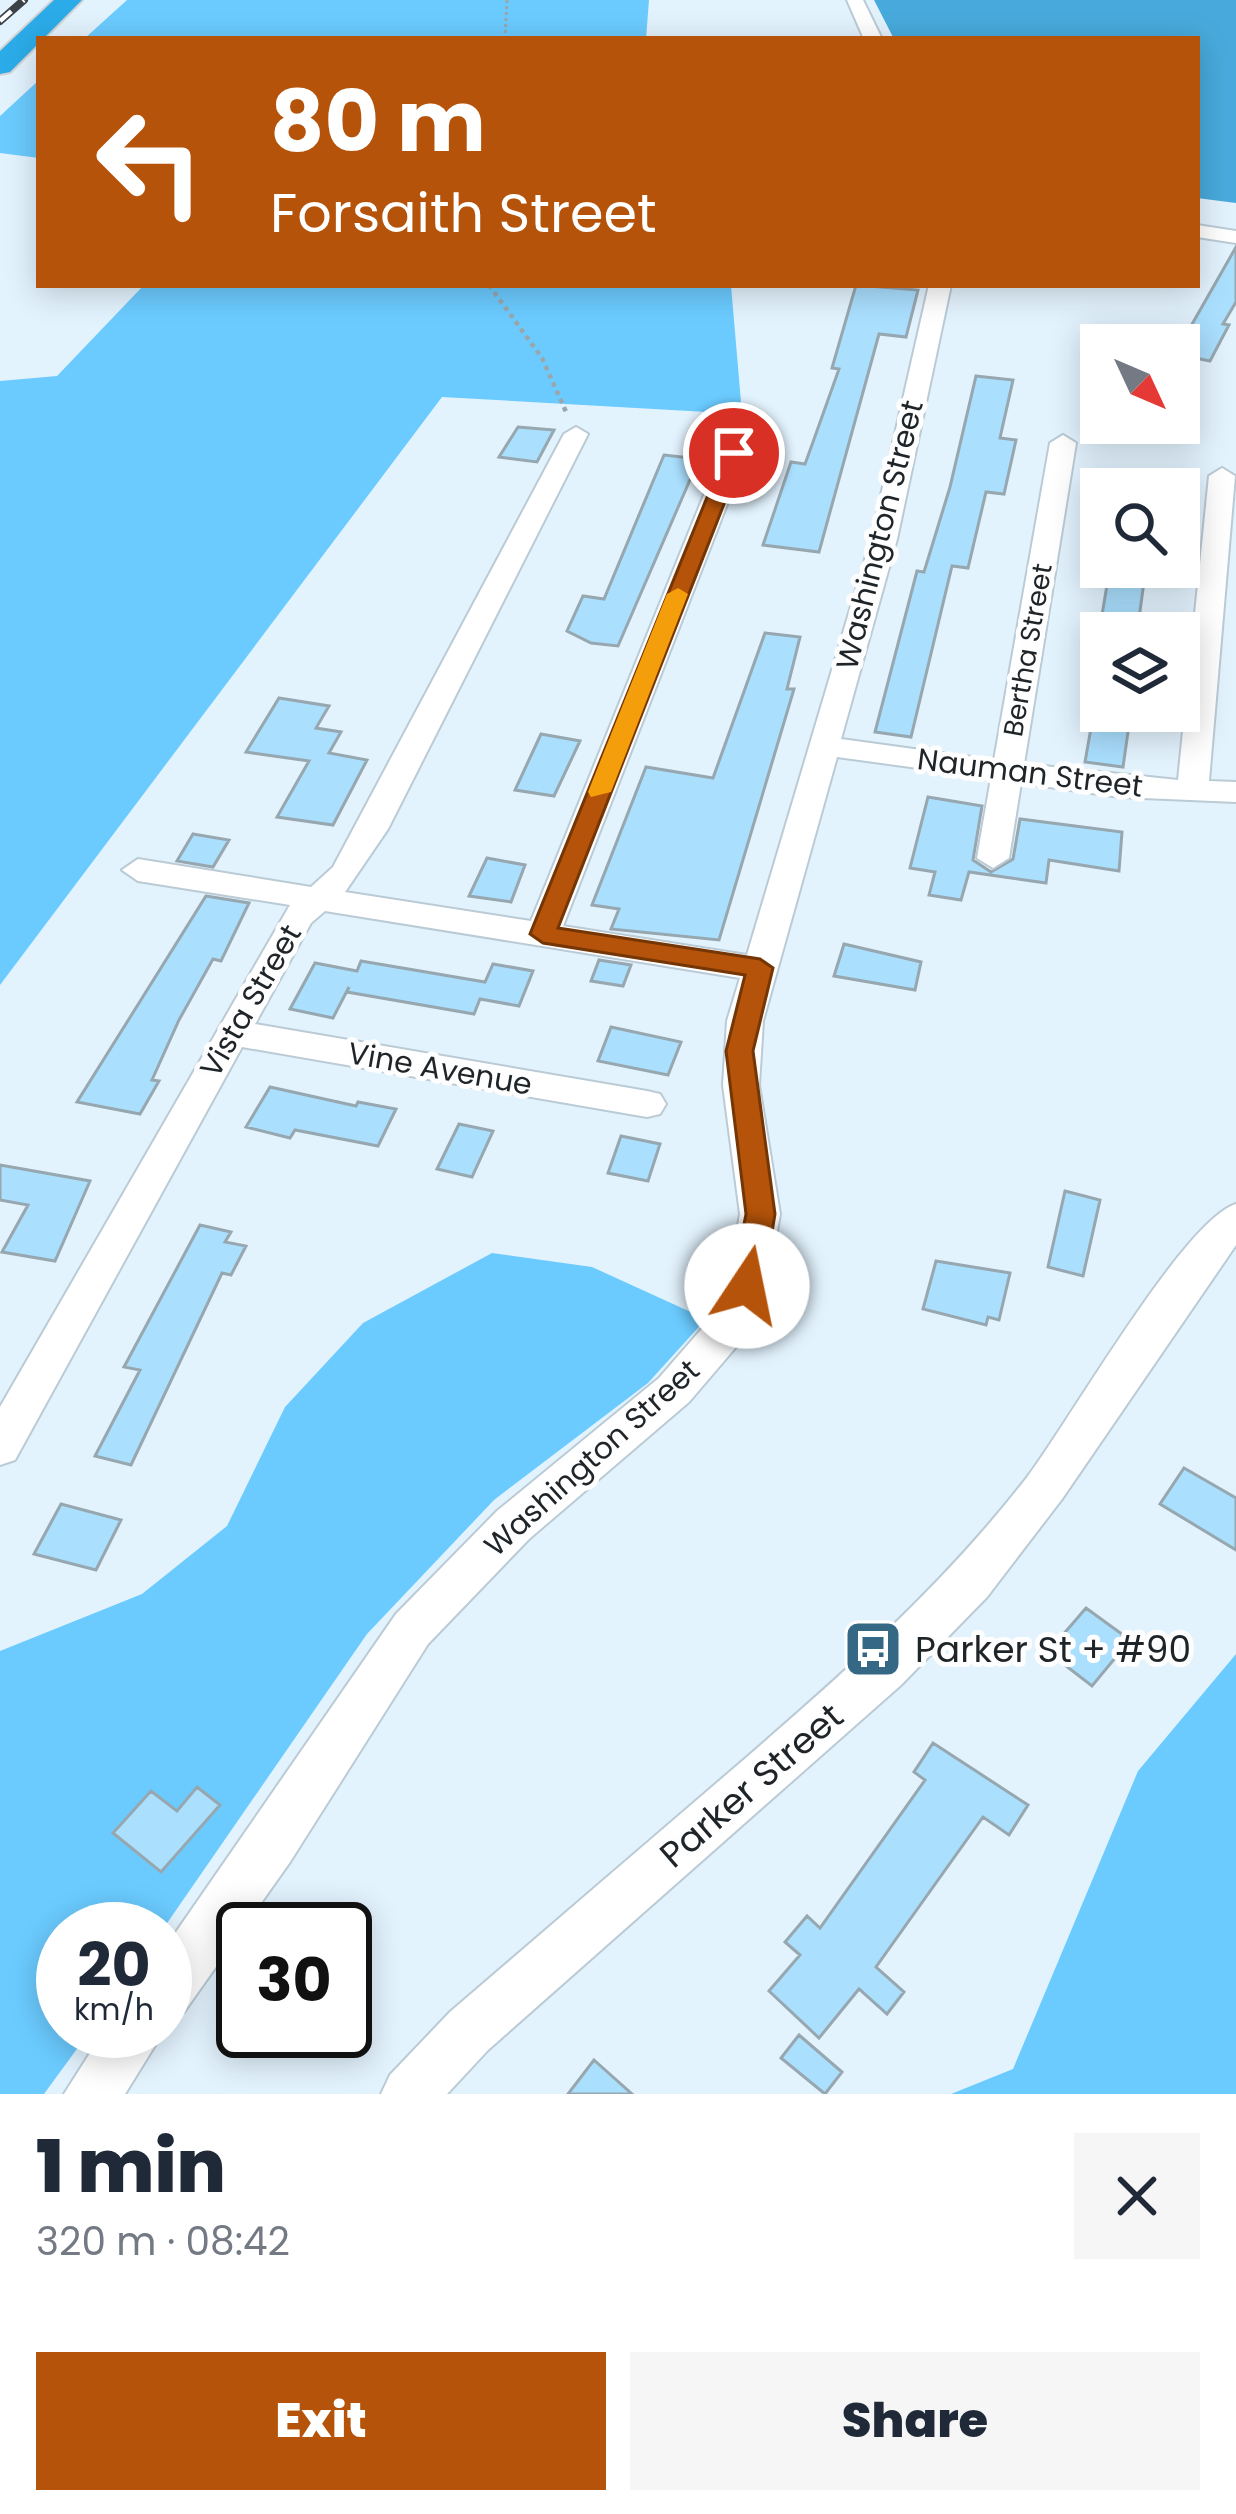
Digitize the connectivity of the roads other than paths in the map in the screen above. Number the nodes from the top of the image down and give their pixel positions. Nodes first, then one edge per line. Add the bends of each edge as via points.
1 (69, 0) edge
2 (91, 0) edge
3 (855, 0) edge
4 (53, 36) edge
5 (872, 36) edge
6 (36, 52) edge
7 (0, 66) edge
8 (0, 87) edge
9 (1200, 232) edge
10 (1236, 238) edge
11 (939, 288) edge
12 (576, 434) road end
13 (1064, 442) dead end
14 (734, 453) dead end
15 (1222, 476) dead end
16 (825, 746) junction
17 (1007, 771) junction
18 (1193, 790) junction
19 (1236, 791) edge
20 (993, 858) dead end
21 (138, 870) dead end
22 (317, 898) junction
23 (543, 934) junction
24 (760, 968) junction
25 (232, 1034) junction
26 (647, 1104) dead end
27 (1236, 1219) edge
28 (0, 1447) edge
29 (192, 1955) edge
30 (118, 2058) edge
31 (92, 2094) edge
32 (409, 2094) edge

1 - 7 highway
2 - 4 highway
3 - 5 street
6 - 8 highway
9 - 10 street
11 - 16 street, Washington Street via 884,539
12 - 22 street, Vista Street via 372,829 345,874
13 - 17 street, Bertha Street
14 - 23 street
15 - 18 street
16 - 17 street, Nauman Street
16 - 24 street, Washington Street
17 - 18 street, Nauman Street
17 - 20 street, Bertha Street
18 - 19 street, Nauman Street
21 - 22 street
22 - 23 street
22 - 25 street, Vista Street via 298,916
23 - 24 street
24 - 29 street, Washington Street via 740,1051 760,1214 747,1286 727,1328 674,1390 513,1525 412,1629
25 - 26 street, Vine Avenue
25 - 28 street, Vista Street
27 - 32 street, Parker Street via 970,1582 884,1670 469,2031
30 - 31 street

